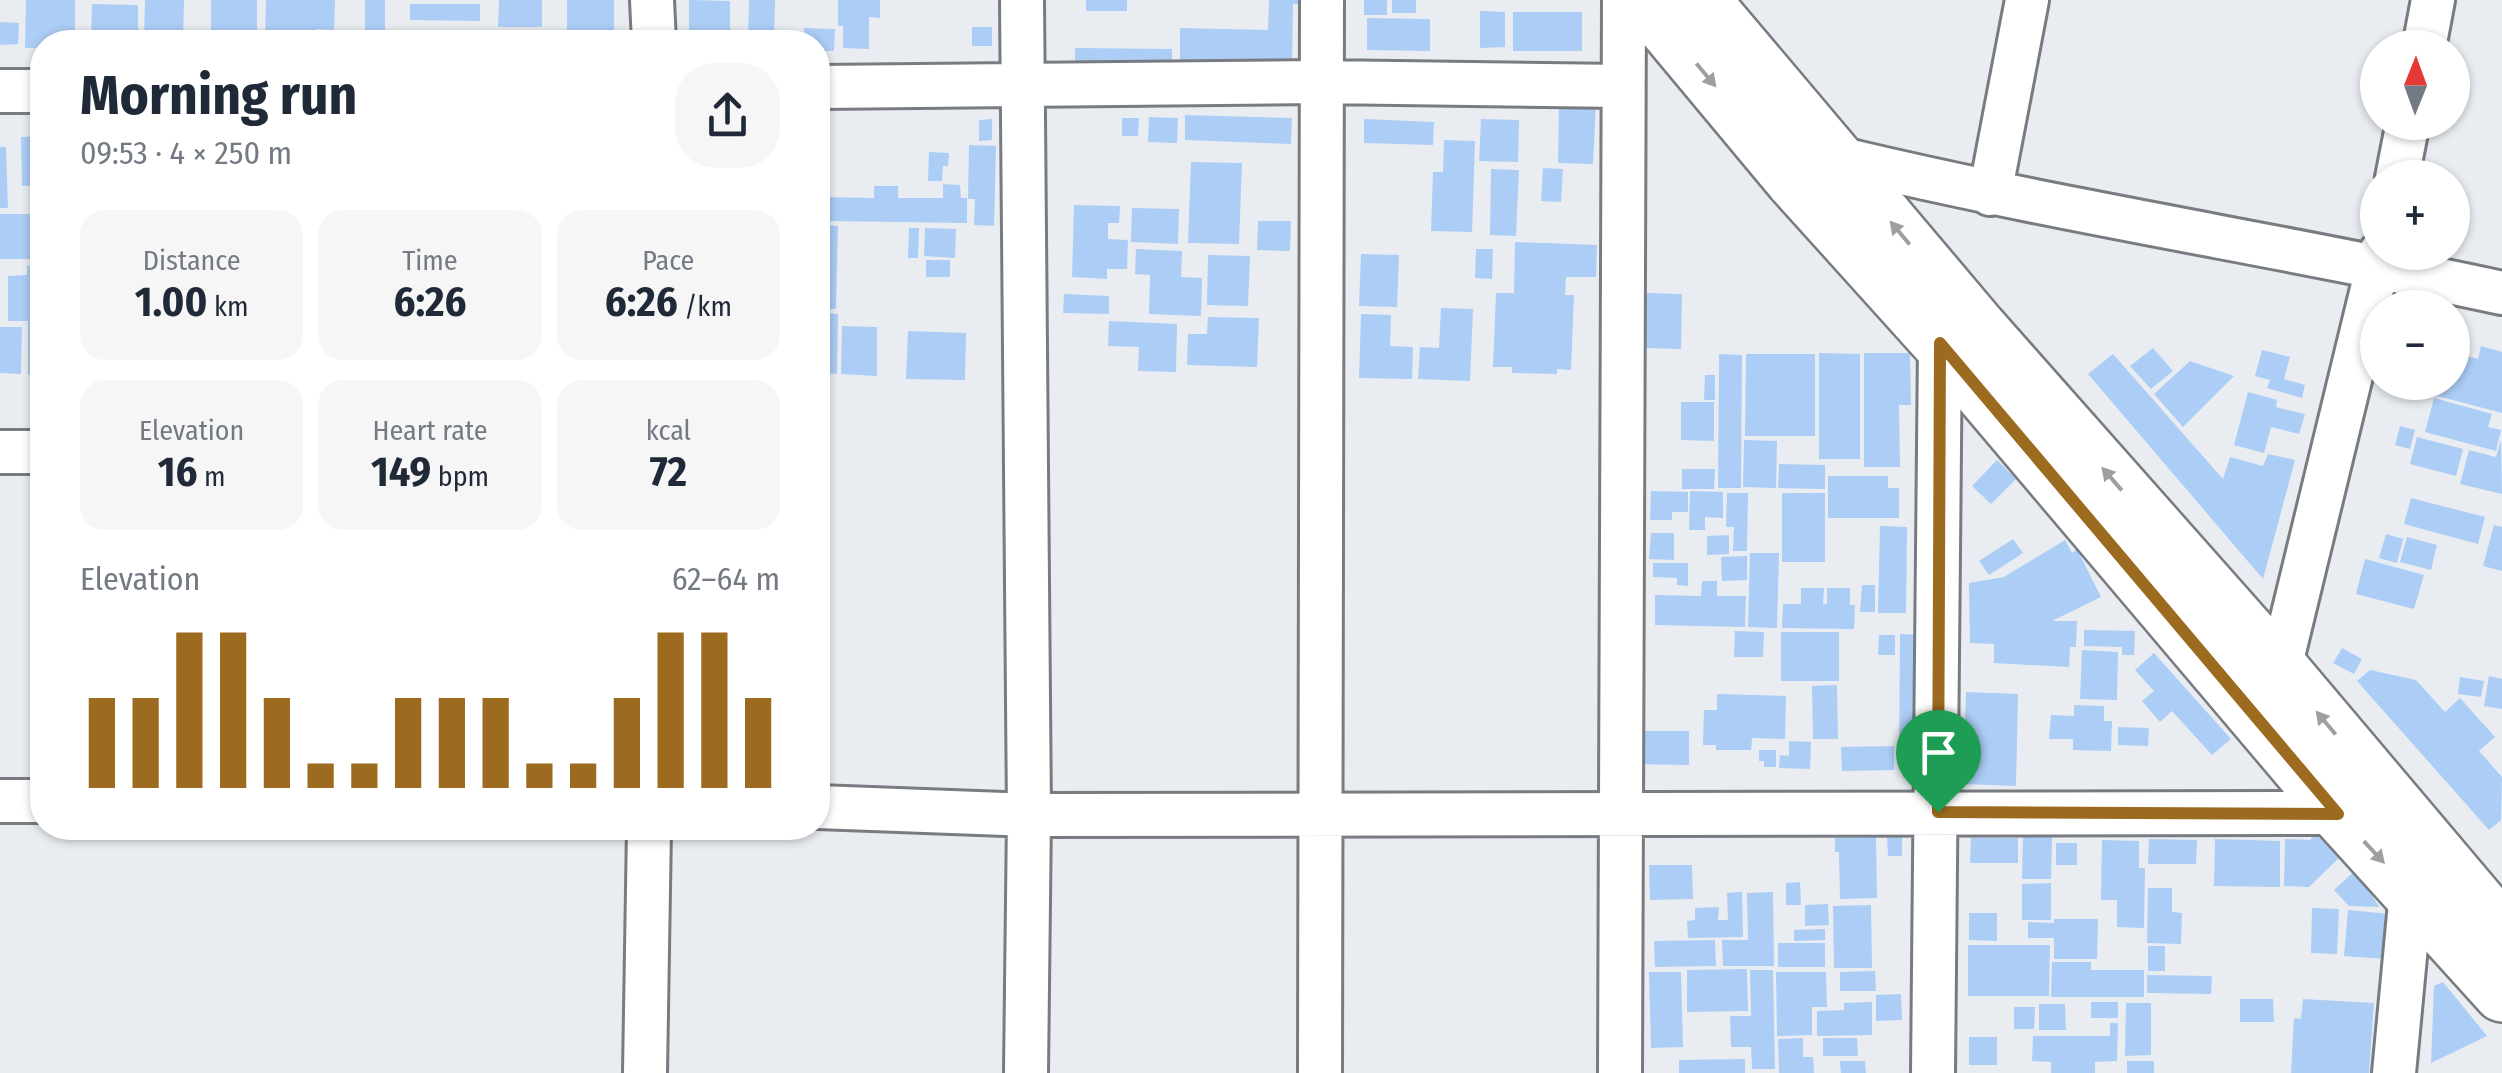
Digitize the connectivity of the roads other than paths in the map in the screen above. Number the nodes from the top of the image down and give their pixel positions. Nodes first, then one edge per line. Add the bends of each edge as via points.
1 (652, 0) edge
2 (1022, 0) edge
3 (1322, 0) edge
4 (1624, 0) edge
5 (1644, 0) edge
6 (1702, 0) edge
7 (2027, 0) edge
8 (2434, 0) edge
9 (653, 30) edge
10 (2428, 30) edge
11 (1323, 82) junction
12 (1022, 84) junction
13 (830, 86) edge
14 (1623, 86) junction
15 (30, 91) edge
16 (0, 92) edge
17 (1838, 158) junction
18 (1990, 194) junction
19 (2360, 256) edge
20 (2377, 270) edge
21 (2419, 270) edge
22 (2502, 293) edge
23 (1940, 343) junction
24 (0, 452) edge
25 (30, 452) edge
26 (2280, 668) junction
27 (0, 801) edge
28 (30, 801) edge
29 (830, 807) edge
30 (1938, 812) junction
31 (1621, 814) junction
32 (2338, 814) junction
33 (1029, 815) junction
34 (1318, 815) junction
35 (649, 840) edge
36 (2412, 893) junction
37 (2502, 931) edge
38 (2502, 994) edge
39 (645, 1073) edge
40 (1026, 1073) edge
41 (1320, 1073) edge
42 (1620, 1073) edge
43 (1934, 1073) edge
44 (2394, 1073) edge

1 - 9 street
2 - 12 street
3 - 11 street
4 - 14 street
5 -> 23 main road
6 - 17 main road
7 - 18 street
8 - 10 street
11 - 12 street
11 - 14 street
11 - 34 street
12 - 13 street
12 - 33 street
14 - 31 street
15 - 16 street
17 - 18 street
26 -> 17 main road
18 - 19 street
20 - 26 street
21 - 22 street
23 - 30 street
23 - 32 main road
24 - 25 street
37 -> 26 main road
27 - 28 street
29 - 33 street
30 - 31 street
30 - 32 street
30 - 43 street
31 - 34 street
31 - 42 street
32 -> 36 main road
33 - 34 street
33 - 40 street
34 - 41 street
35 - 39 street
36 - 38 main road
36 - 44 street

